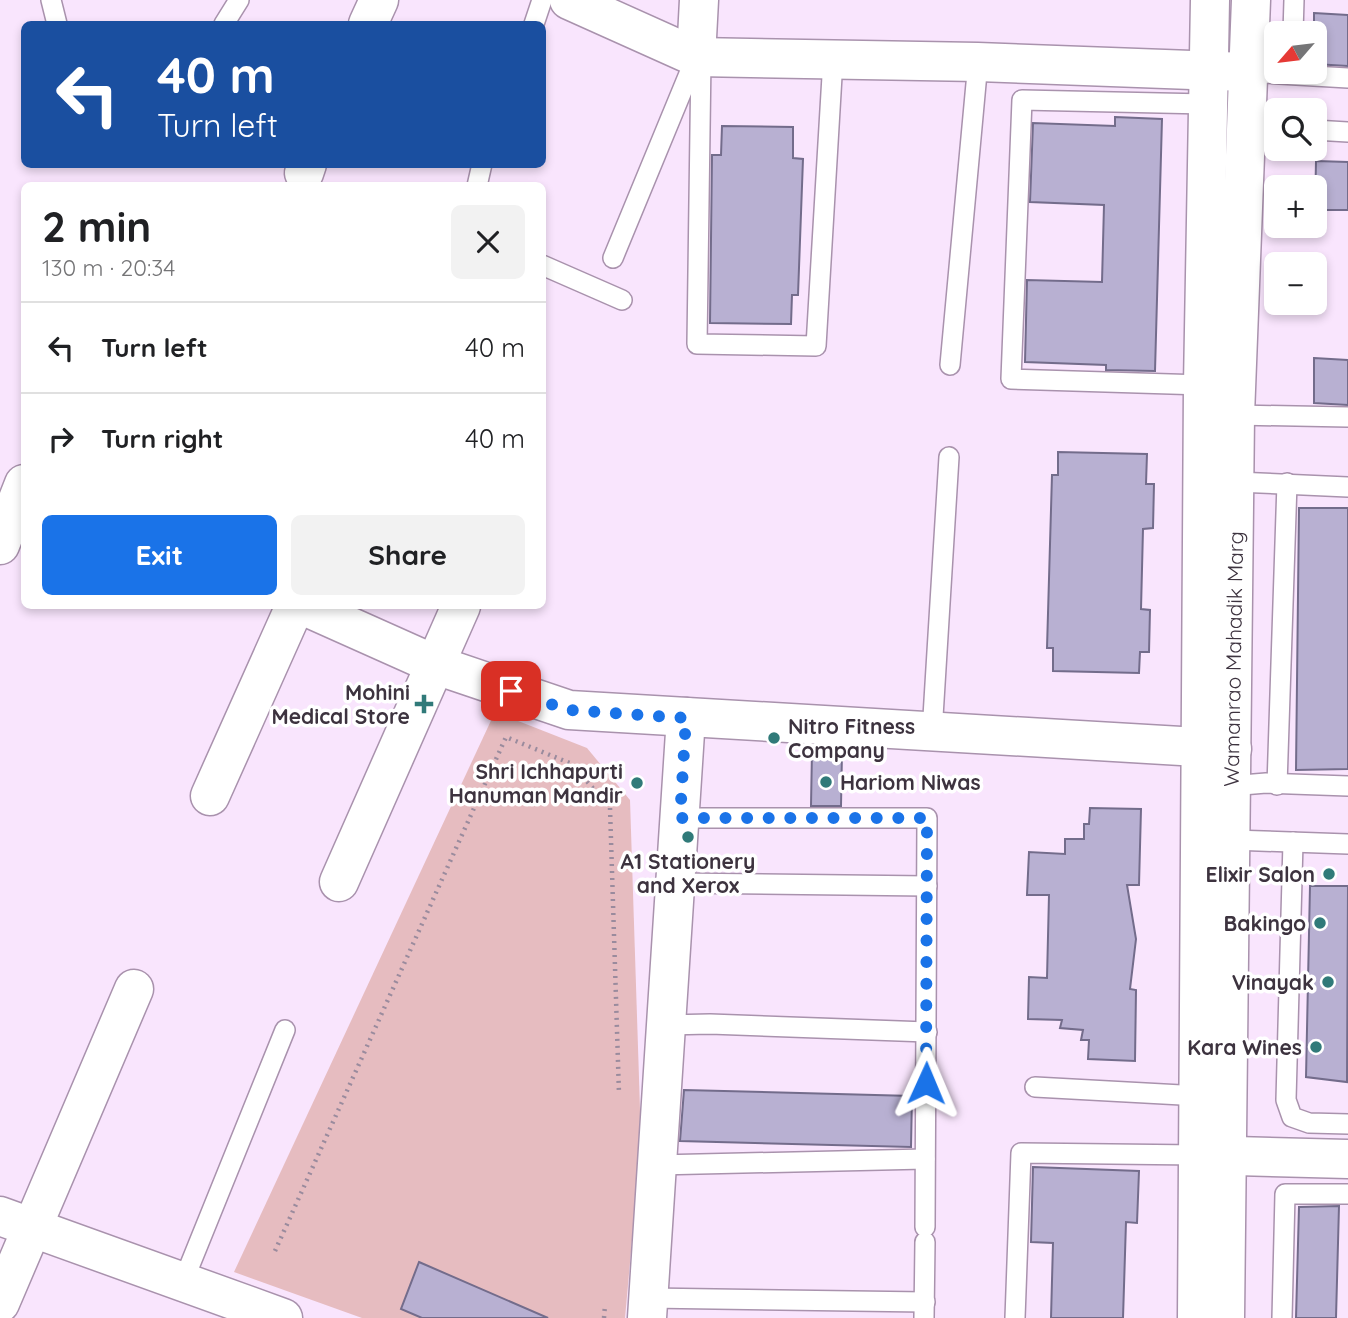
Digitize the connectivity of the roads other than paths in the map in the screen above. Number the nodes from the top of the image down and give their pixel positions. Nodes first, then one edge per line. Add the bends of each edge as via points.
1 (51, 0) edge
2 (239, 0) edge
3 (379, 0) edge
4 (542, 0) edge
5 (569, 0) edge
6 (699, 0) edge
7 (1210, 0) edge
8 (1251, 0) edge
9 (1294, 0) edge
10 (56, 21) edge
11 (226, 21) edge
12 (369, 21) edge
13 (535, 21) edge
14 (1293, 21) edge
15 (698, 58) junction
16 (833, 59) junction
17 (978, 62) junction
18 (1246, 72) junction
19 (1264, 72) edge
20 (1327, 76) edge
21 (1348, 78) edge
22 (1207, 87) junction
23 (1260, 125) edge
24 (1327, 131) edge
25 (1348, 132) edge
26 (613, 258) dead end
27 (546, 267) edge
28 (622, 300) dead end
29 (950, 365) dead end
30 (1203, 385) junction
31 (1236, 415) junction
32 (1348, 417) edge
33 (950, 457) dead end
34 (1236, 482) junction
35 (1287, 483) junction
36 (1348, 487) edge
37 (18, 488) edge
38 (0, 545) edge
39 (294, 609) edge
40 (311, 609) edge
41 (460, 609) edge
42 (436, 665) junction
43 (686, 718) junction
44 (932, 733) junction
45 (1222, 761) junction
46 (1278, 785) junction
47 (1348, 786) edge
48 (210, 796) dead end
49 (680, 818) junction
50 (1232, 840) junction
51 (1293, 842) junction
52 (1348, 844) edge
53 (339, 882) dead end
54 (675, 883) junction
55 (927, 886) junction
56 (134, 989) dead end
57 (666, 1025) junction
58 (285, 1030) dead end
59 (927, 1032) junction
60 (1035, 1087) dead end
61 (1200, 1096) junction
62 (1348, 1124) edge
63 (1214, 1155) junction
64 (925, 1159) junction
65 (1348, 1159) edge
66 (656, 1165) junction
67 (1348, 1194) edge
68 (16, 1222) edge
69 (183, 1282) junction
70 (0, 1303) edge
71 (648, 1308) edge
72 (924, 1310) edge
73 (283, 1318) edge
74 (1015, 1318) edge
75 (1197, 1318) edge
76 (1225, 1318) edge
77 (1282, 1318) edge

1 - 10 lane
2 - 11 lane
3 - 12 street
4 - 13 lane
5 - 15 street
6 - 15 street
7 - 22 street, Wamanrao Mahadik Marg
8 - 18 street, Wamanrao Mahadik Marg
9 - 14 lane
15 - 16 street
15 - 16 lane via 697,344 816,346
15 - 26 lane
16 - 17 street
17 - 22 street
17 - 29 lane
18 - 19 lane
18 - 22 street
18 - 23 street, Wamanrao Mahadik Marg
20 - 21 lane
22 - 30 street, Wamanrao Mahadik Marg
22 - 30 lane via 1022,100 1011,379
23 - 31 street, Wamanrao Mahadik Marg
24 - 25 lane
27 - 28 lane
30 - 45 street, Wamanrao Mahadik Marg
31 - 32 lane
31 - 34 street, Wamanrao Mahadik Marg
33 - 44 lane
34 - 35 lane
34 - 45 street, Wamanrao Mahadik Marg
35 - 36 lane
35 - 46 lane
37 - 38 street
39 - 48 street
40 - 42 street
41 - 42 street
42 - 43 street via 569,710
42 - 53 street
43 - 44 street
43 - 49 street
44 - 45 street
45 - 46 lane
45 - 50 street, Wamanrao Mahadik Marg
45 - 61 street, Wamanrao Mahadik Marg
46 - 47 lane
49 - 54 street
49 - 55 lane via 927,818
50 - 51 lane
50 - 63 street, Wamanrao Mahadik Marg
51 - 52 lane
51 - 62 lane via 1286,1100 1292,1117 1309,1123
54 - 55 lane
54 - 57 street
55 - 59 lane
56 - 68 street
57 - 59 lane
57 - 66 street
58 - 69 lane
59 - 64 lane
60 - 61 lane
61 - 63 street, Wamanrao Mahadik Marg
63 - 65 street
63 - 74 lane via 1021,1153
63 - 75 street, Wamanrao Mahadik Marg
63 - 76 street, Wamanrao Mahadik Marg
64 - 66 lane
64 - 72 lane
66 - 71 street
67 - 77 lane via 1284,1194
68 - 69 street
68 - 70 street
69 - 73 street
71 - 72 lane

